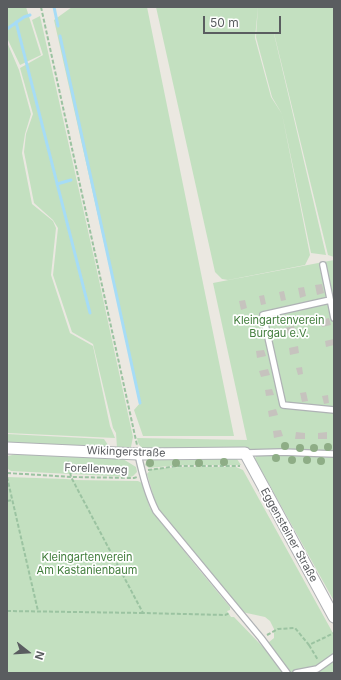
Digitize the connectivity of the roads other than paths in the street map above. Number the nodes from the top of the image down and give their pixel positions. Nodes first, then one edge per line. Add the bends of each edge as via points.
1 (323, 265) dead end
2 (330, 300) junction
3 (334, 318) edge
4 (334, 410) edge
5 (7, 448) edge
6 (245, 453) junction
7 (138, 454) junction
8 (334, 454) edge
9 (334, 617) edge
10 (334, 657) edge
11 (287, 673) edge
12 (296, 673) edge

1 - 2 lane
2 - 3 lane
2 - 4 lane via 263,315 283,405
5 - 7 street, Wikingerstraße
6 - 7 street, Wikingerstraße
6 - 8 lane
6 - 9 street, Eggensteiner Straße
7 - 11 lane via 156,511
10 - 12 lane via 317,669

